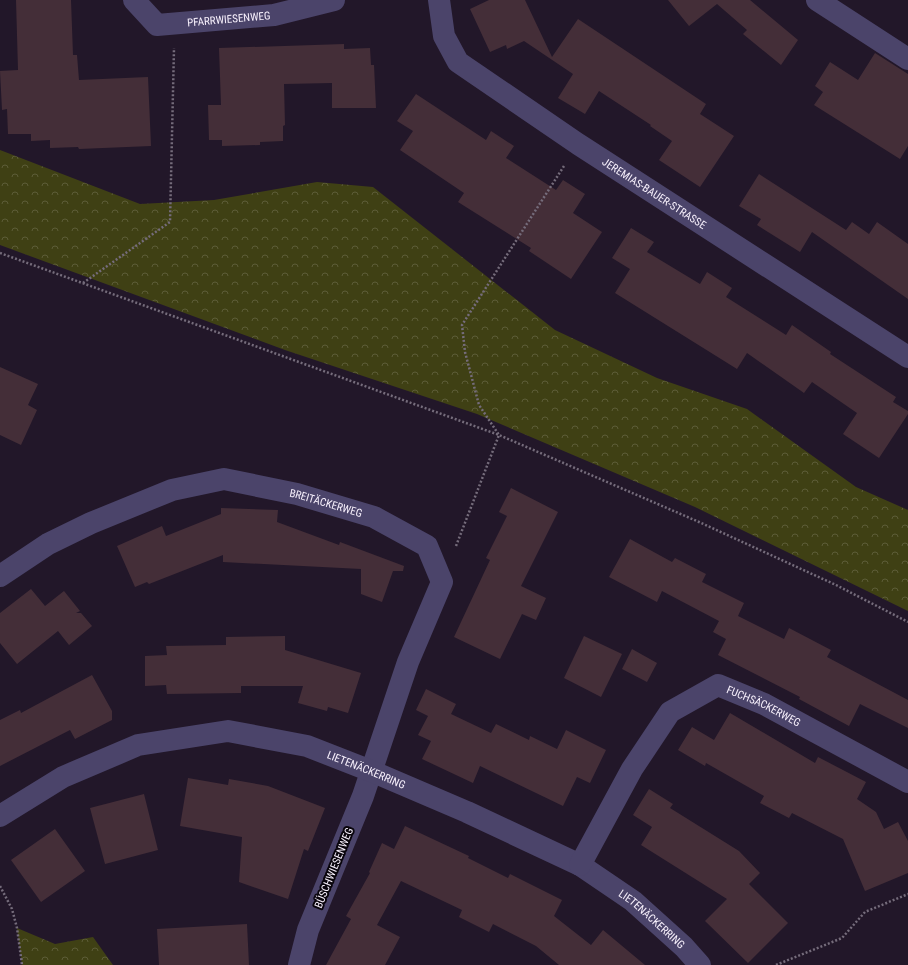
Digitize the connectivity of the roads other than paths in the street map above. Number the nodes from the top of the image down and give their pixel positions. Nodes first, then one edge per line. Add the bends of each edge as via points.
1 (134, 0) edge
2 (334, 0) edge
3 (439, 0) edge
4 (817, 0) edge
5 (908, 59) edge
6 (908, 357) edge
7 (0, 576) edge
8 (371, 771) junction
9 (908, 782) edge
10 (0, 816) edge
11 (580, 865) junction
12 (299, 965) edge
13 (700, 965) edge

1 - 2 street, PFARRWIESENWEG via 157,25 274,15
3 - 6 street, JEREMIAS-BAUER-STRASSE via 444,36 458,62 578,144
4 - 5 street
7 - 8 street, BREITÄCKERWEG via 48,544 90,523 172,490 224,480 297,494 374,518 427,546 442,582 408,662
8 - 10 street, LIETENÄCKERRING via 307,746 228,731 138,745 64,777
8 - 11 street, LIETENÄCKERRING
8 - 12 street, BÜSCHWIESENWEG via 308,930
9 - 11 street, FUCHSÄCKERWEG via 764,704 718,685 670,712 632,769
11 - 13 street, LIETENÄCKERRING via 633,901

